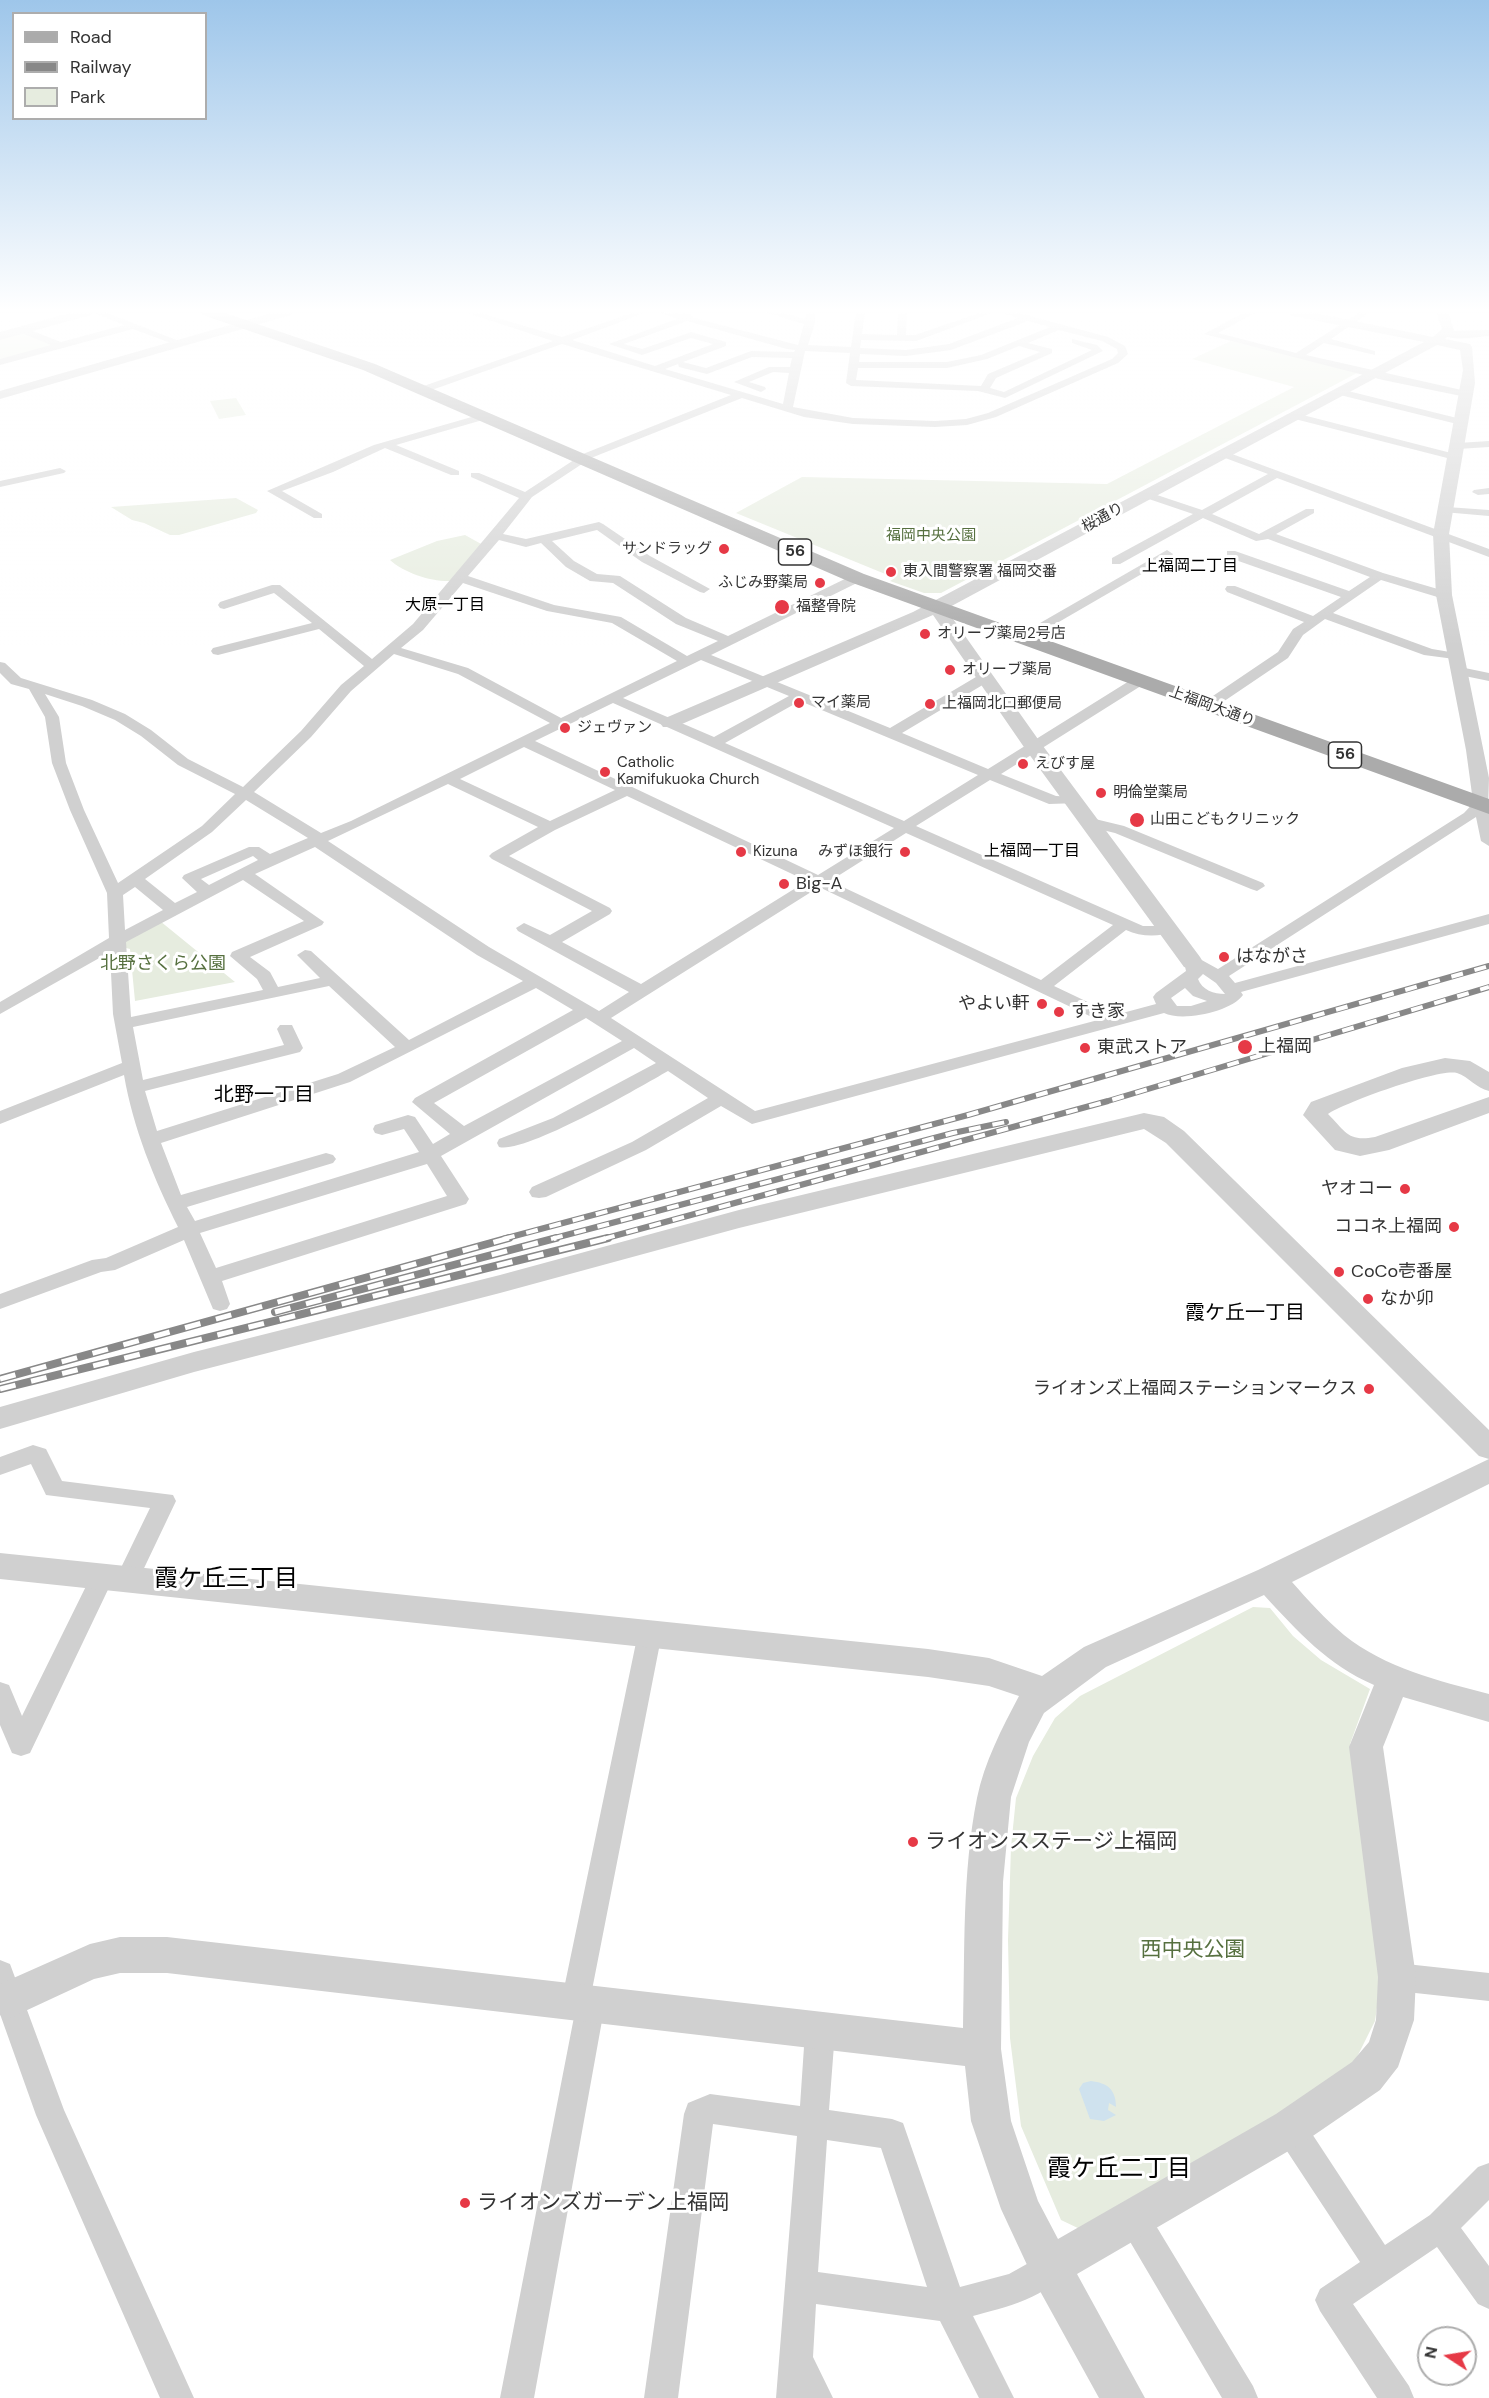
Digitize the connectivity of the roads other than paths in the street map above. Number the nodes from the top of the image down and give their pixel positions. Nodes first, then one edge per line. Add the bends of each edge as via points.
1 (458, 424) edge
2 (499, 424) edge
3 (669, 424) edge
4 (1280, 424) edge
5 (1336, 424) edge
6 (1461, 424) edge
7 (1489, 434) edge
8 (387, 444) junction
9 (1489, 444) edge
10 (1457, 447) junction
11 (1224, 454) junction
12 (582, 459) junction
13 (60, 471) dead end
14 (455, 473) dead end
15 (1278, 473) junction
16 (475, 475) dead end
17 (0, 484) edge
18 (1147, 495) junction
19 (526, 497) junction
20 (1447, 510) junction
21 (1310, 511) dead end
22 (1489, 513) edge
23 (1201, 514) junction
24 (318, 516) dead end
25 (1441, 534) junction
26 (497, 536) junction
27 (1263, 536) junction
28 (543, 539) junction
29 (1145, 544) junction
30 (1489, 553) edge
31 (1116, 561) dead end
32 (1379, 576) junction
33 (461, 578) junction
34 (857, 578) junction
35 (704, 589) dead end
36 (1231, 589) dead end
37 (1444, 595) junction
38 (1350, 596) junction
39 (224, 605) dead end
40 (936, 607) junction
41 (1319, 618) junction
42 (320, 625) junction
43 (1021, 638) junction
44 (729, 641) junction
45 (392, 649) junction
46 (218, 651) dead end
47 (700, 655) junction
48 (687, 662) junction
49 (1459, 664) junction
50 (0, 666) edge
51 (372, 666) junction
52 (986, 677) junction
53 (1489, 677) edge
54 (1139, 681) junction
55 (763, 683) junction
56 (36, 688) junction
57 (798, 697) junction
58 (612, 698) junction
59 (1209, 705) junction
60 (669, 723) junction
61 (562, 724) junction
62 (891, 734) junction
63 (525, 742) junction
64 (714, 743) junction
65 (1033, 746) junction
66 (1482, 751) edge
67 (991, 773) junction
68 (449, 779) junction
69 (628, 790) junction
70 (244, 793) junction
71 (1074, 800) junction
72 (1485, 805) edge
73 (1091, 823) junction
74 (550, 827) junction
75 (903, 827) junction
76 (318, 840) junction
77 (1489, 842) edge
78 (269, 860) junction
79 (243, 873) junction
80 (134, 878) junction
81 (819, 881) junction
82 (1257, 886) dead end
83 (115, 893) junction
84 (209, 893) junction
85 (173, 910) junction
86 (1489, 919) edge
87 (1124, 924) junction
88 (524, 928) dead end
89 (1168, 929) junction
90 (118, 940) junction
91 (550, 942) junction
92 (305, 955) dead end
93 (1192, 971) junction
94 (1216, 975) junction
95 (334, 980) junction
96 (537, 981) junction
97 (1043, 986) junction
98 (640, 991) junction
99 (274, 994) junction
100 (1229, 994) junction
101 (1165, 1007) junction
102 (0, 1009) edge
103 (593, 1014) junction
104 (1112, 1020) junction
105 (124, 1024) junction
106 (286, 1029) dead end
107 (634, 1041) junction
108 (407, 1048) junction
109 (670, 1063) junction
110 (130, 1066) junction
111 (134, 1088) junction
112 (1487, 1094) edge
113 (721, 1098) junction
114 (0, 1118) edge
115 (382, 1129) dead end
116 (463, 1135) junction
117 (150, 1140) junction
118 (506, 1143) dead end
119 (430, 1154) junction
120 (326, 1159) dead end
121 (539, 1192) dead end
122 (175, 1204) junction
123 (189, 1230) junction
124 (210, 1277) junction
125 (0, 1302) edge
126 (220, 1304) dead end
127 (0, 1418) edge
128 (1489, 1448) edge
129 (0, 1466) edge
130 (1489, 1472) edge
131 (0, 1567) edge
132 (115, 1576) junction
133 (1269, 1579) junction
134 (650, 1633) junction
135 (1393, 1680) junction
136 (1048, 1692) junction
137 (0, 1693) edge
138 (1489, 1708) edge
139 (1396, 1977) junction
140 (1489, 1987) edge
141 (3, 1993) edge
142 (583, 2003) junction
143 (820, 2032) junction
144 (982, 2049) junction
145 (814, 2122) junction
146 (1290, 2128) junction
147 (1489, 2178) edge
148 (1133, 2217) junction
149 (1441, 2226) junction
150 (1381, 2266) junction
151 (1050, 2267) junction
152 (801, 2286) junction
153 (1489, 2293) edge
154 (950, 2306) junction
155 (796, 2359) junction
156 (177, 2398) edge
157 (517, 2398) edge
158 (661, 2398) edge
159 (793, 2398) edge
160 (816, 2398) edge
161 (997, 2398) edge
162 (1123, 2398) edge
163 (1241, 2398) edge
164 (1397, 2398) edge

1 - 8 street
2 - 12 main road, 56
3 - 12 street
4 - 11 street, 桜通り
5 - 10 street
6 - 10 street
7 - 10 street
8 - 14 street
8 - 24 street via 273,491
9 - 10 street
10 - 20 street
11 - 15 street
11 - 18 street, 桜通り
12 - 19 street
12 - 34 main road, 56
13 - 17 street
15 - 23 street
15 - 25 street
16 - 19 street
18 - 23 street
18 - 40 street, 桜通り
19 - 26 street
20 - 22 street
20 - 25 street
21 - 27 street
23 - 27 street
23 - 29 street
25 - 30 street
25 - 37 street
26 - 28 street via 522,543
26 - 33 street
27 - 32 street
27 - 38 street via 1231,554
28 - 35 street via 599,526 646,559
28 - 44 street via 570,564 594,578 616,579 681,621
29 - 31 street
29 - 43 street via 1167,554
32 - 37 street
32 - 38 street
33 - 45 street
33 - 48 street via 547,607 616,620
34 - 40 main road, 56
34 - 44 street
36 - 41 street
37 - 49 street
38 - 41 street
39 - 42 street via 276,588
40 - 43 main road, 上福岡大通り / 56
40 - 52 street
40 - 55 street, 桜通り
41 - 49 street
41 - 59 street via 1298,632 1283,655
42 - 46 street
42 - 51 street
43 - 54 main road, 上福岡大通り / 56
44 - 47 street
45 - 51 street
45 - 61 street via 463,672
47 - 48 street
47 - 55 street
48 - 58 street
49 - 53 street
49 - 66 street
50 - 56 street via 16,681
51 - 70 street
52 - 62 street
52 - 65 street
54 - 59 main road, 上福岡大通り / 56
54 - 65 street
55 - 57 street
55 - 60 street, 桜通り
56 - 70 street via 120,717 183,762
56 - 83 street via 52,717 59,763 77,810
57 - 62 street
57 - 64 street
58 - 60 street
58 - 61 street
59 - 72 main road, 上福岡大通り / 56
60 - 64 street
61 - 63 street
62 - 67 street
63 - 68 street
63 - 69 street
64 - 75 street
65 - 67 street
65 - 71 street
66 - 72 street
67 - 71 street via 1054,801
67 - 75 street
68 - 74 street
68 - 76 street
69 - 74 street
69 - 81 street
70 - 76 street
70 - 80 street via 207,829
71 - 73 street
72 - 77 street
72 - 94 street
73 - 82 street via 1119,829
73 - 89 street
74 - 91 street via 497,856 604,911
75 - 81 street
75 - 87 street
76 - 78 street
76 - 96 street via 483,951
78 - 79 street
78 - 84 street via 255,850 190,878
79 - 84 street
79 - 99 street via 316,922 238,956 264,976
80 - 83 street
80 - 85 street
81 - 97 street
81 - 98 street
83 - 90 street
84 - 85 street
85 - 90 street
86 - 100 street via 1402,943 1383,959 1286,986 1255,982
87 - 89 street via 1145,932
87 - 97 street
88 - 91 street
89 - 93 street
90 - 102 street
90 - 105 street
91 - 98 street
92 - 95 street
93 - 94 street
93 - 100 street via 1191,985 1200,992 1207,996
93 - 101 street via 1164,995
94 - 100 street
95 - 99 street
95 - 108 street
96 - 103 street
96 - 108 street
97 - 104 street
98 - 103 street
99 - 105 street
100 - 101 street via 1183,1013
101 - 104 street
103 - 107 street
103 - 116 street via 421,1102
104 - 113 street via 752,1118
105 - 110 street
106 - 111 street via 294,1048
107 - 109 street
107 - 116 street
108 - 117 street via 344,1078
109 - 113 street
109 - 118 street via 560,1122
110 - 111 street
110 - 114 street
111 - 117 street
112 - 112 street via 1380,1144 1360,1148 1344,1144 1315,1115 1320,1107 1437,1065 1458,1065 1474,1072
113 - 121 street via 639,1146
115 - 119 street via 408,1121
116 - 119 street
117 - 122 street
119 - 123 street
119 - 124 street via 459,1199
120 - 122 street
122 - 123 street
123 - 124 street
123 - 125 street via 108,1265
124 - 126 street
127 - 128 street via 194,1362 740,1219 1144,1121 1155,1123 1175,1137
129 - 132 street via 38,1455 54,1489 165,1501
130 - 133 street
131 - 132 street
132 - 134 street
132 - 137 street via 21,1745
133 - 135 street via 1343,1652
133 - 136 street via 1095,1657
134 - 136 street via 989,1672
134 - 142 street
135 - 138 street
135 - 139 street via 1366,1747
136 - 144 street via 1032,1703 994,1797 985,1882
139 - 140 street
139 - 146 street via 1395,2020 1384,2053 1366,2076
141 - 142 street via 90,1962 144,1954
141 - 156 street via 51,2115
142 - 143 street
142 - 157 street
143 - 144 street
143 - 145 street
144 - 151 street via 991,2121 1020,2209
145 - 152 street
145 - 154 street via 892,2133
145 - 158 street via 710,2109 699,2114
146 - 148 street
146 - 150 street
147 - 149 street
148 - 151 street
148 - 163 street
149 - 150 street
149 - 153 street
150 - 164 street via 1331,2300
151 - 154 street via 1016,2288
151 - 162 street
152 - 154 street
152 - 155 street
154 - 161 street
155 - 159 street
155 - 160 street

